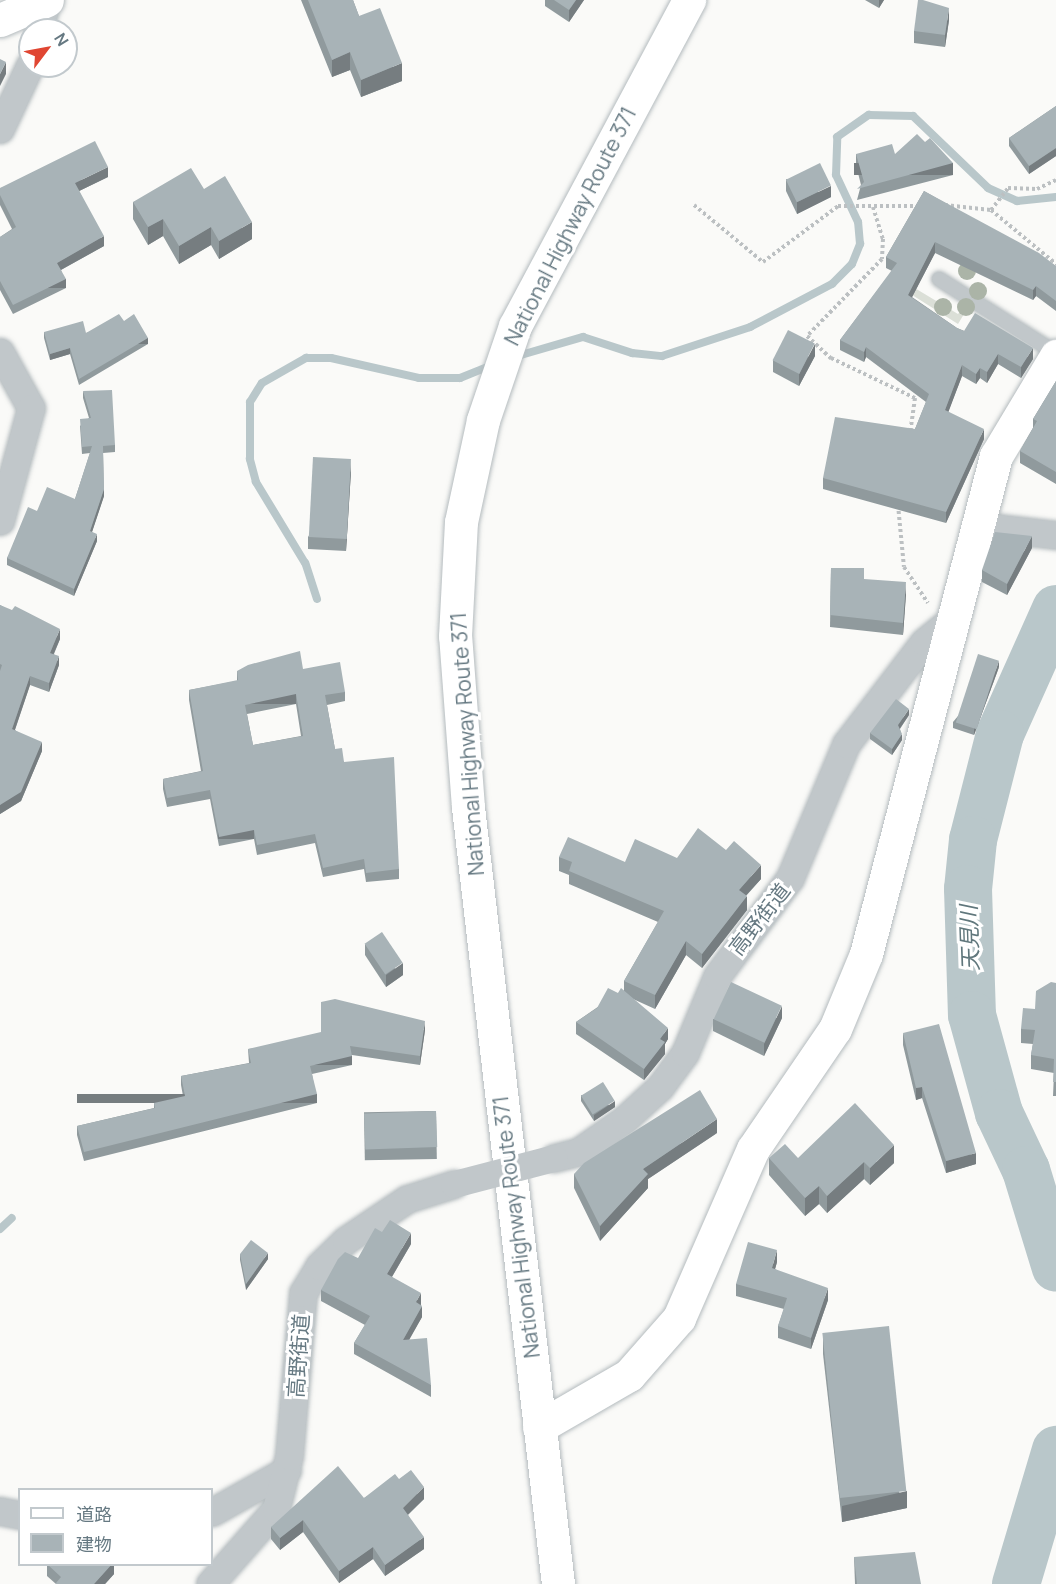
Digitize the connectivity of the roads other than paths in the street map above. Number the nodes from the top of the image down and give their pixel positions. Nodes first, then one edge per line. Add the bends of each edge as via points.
1 (47, 0) edge
2 (689, 0) edge
3 (42, 18) edge
4 (0, 21) edge
5 (24, 78) edge
6 (0, 129) edge
7 (939, 279) dead end
8 (0, 352) edge
9 (1056, 354) edge
10 (0, 522) edge
11 (980, 526) junction
12 (1056, 535) edge
13 (949, 622) junction
14 (540, 1427) junction
15 (287, 1470) junction
16 (0, 1511) edge
17 (213, 1511) edge
18 (18, 1515) edge
19 (210, 1584) edge
20 (558, 1584) edge

1 - 3 street
1 - 4 main road
2 - 14 main road, National Highway Route 371 via 515,326 483,420 460,522 455,636 468,807
5 - 6 street
7 - 9 lane
8 - 10 street via 31,408
9 - 11 main road via 996,456
11 - 12 street
11 - 13 main road
13 - 14 main road via 921,758 866,954 835,1029 753,1149 679,1318 629,1376
13 - 15 street, 高野街道, bridge via 924,642 846,744 790,878 717,976 685,1053 660,1087 625,1119 578,1152 407,1199 346,1240 309,1284 295,1356
14 - 20 main road, National Highway Route 371
15 - 17 street
15 - 19 street, 高野街道 via 276,1509
16 - 18 street

